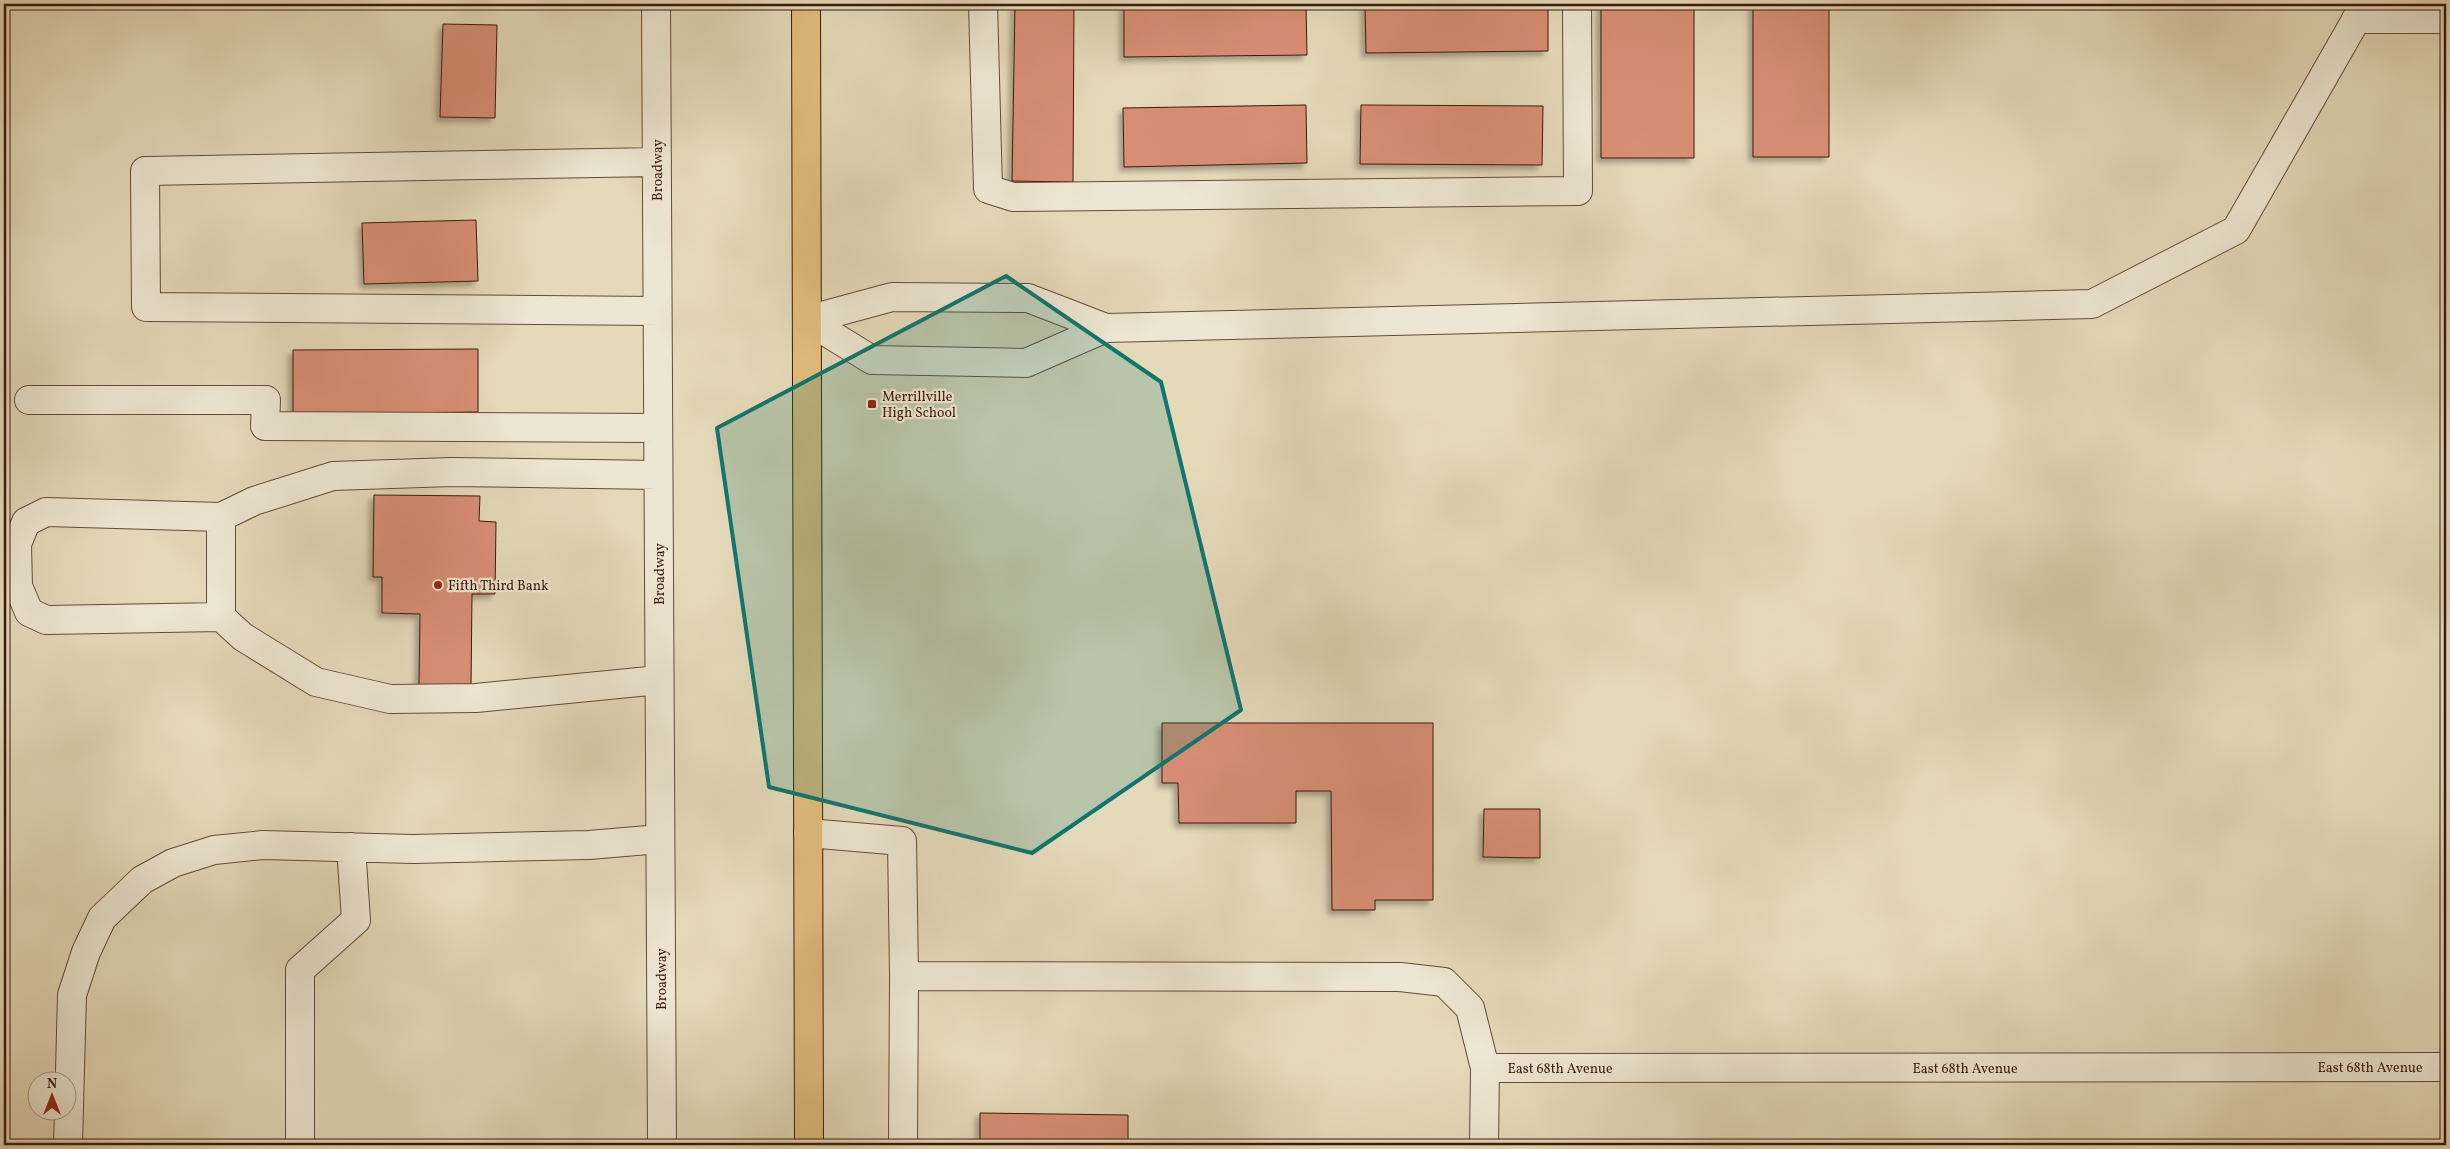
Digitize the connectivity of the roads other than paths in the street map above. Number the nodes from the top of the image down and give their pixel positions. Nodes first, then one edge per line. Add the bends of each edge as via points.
1 (656, 4) edge
2 (806, 4) edge
3 (983, 4) edge
4 (1577, 4) edge
5 (2360, 12) edge
6 (2446, 20) edge
7 (657, 162) junction
8 (658, 311) junction
9 (807, 320) junction
10 (1106, 328) junction
11 (29, 400) dead end
12 (658, 428) junction
13 (658, 475) junction
14 (221, 517) junction
15 (221, 617) junction
16 (660, 680) junction
17 (808, 833) junction
18 (660, 838) junction
19 (350, 847) junction
20 (904, 976) junction
21 (2446, 1067) edge
22 (1484, 1068) junction
23 (68, 1145) edge
24 (300, 1145) edge
25 (662, 1145) edge
26 (809, 1145) edge
27 (903, 1145) edge
28 (1484, 1145) edge

1 - 7 street, Broadway
2 - 9 main road
3 - 4 street via 988,189 1013,197 1578,191
5 - 6 street
5 - 10 street via 2236,230 2092,304
7 - 8 street, Broadway
7 - 8 street via 145,171 146,307
8 - 12 street, Broadway
9 - 10 street via 892,297 1028,298
9 - 10 street via 872,360 1026,363
9 - 17 main road
11 - 12 street via 266,400 265,426
12 - 13 street, Broadway
13 - 14 street via 452,472 332,476 254,501
13 - 16 street, Broadway
14 - 15 street
14 - 15 street via 46,512 26,522 17,544 18,586 29,612 46,620
15 - 16 street via 243,637 316,682 390,699 476,698
16 - 18 street, Broadway
17 - 20 street via 902,840
17 - 26 main road
18 - 19 street via 560,845 413,849
18 - 25 street, Broadway
19 - 23 street via 263,845 214,850 173,863 142,880 102,918 86,952 72,995
19 - 24 street via 356,920 300,970
20 - 22 street via 1400,977 1444,982 1470,1008
20 - 27 street
21 - 22 street, East 68th Avenue
22 - 28 street

